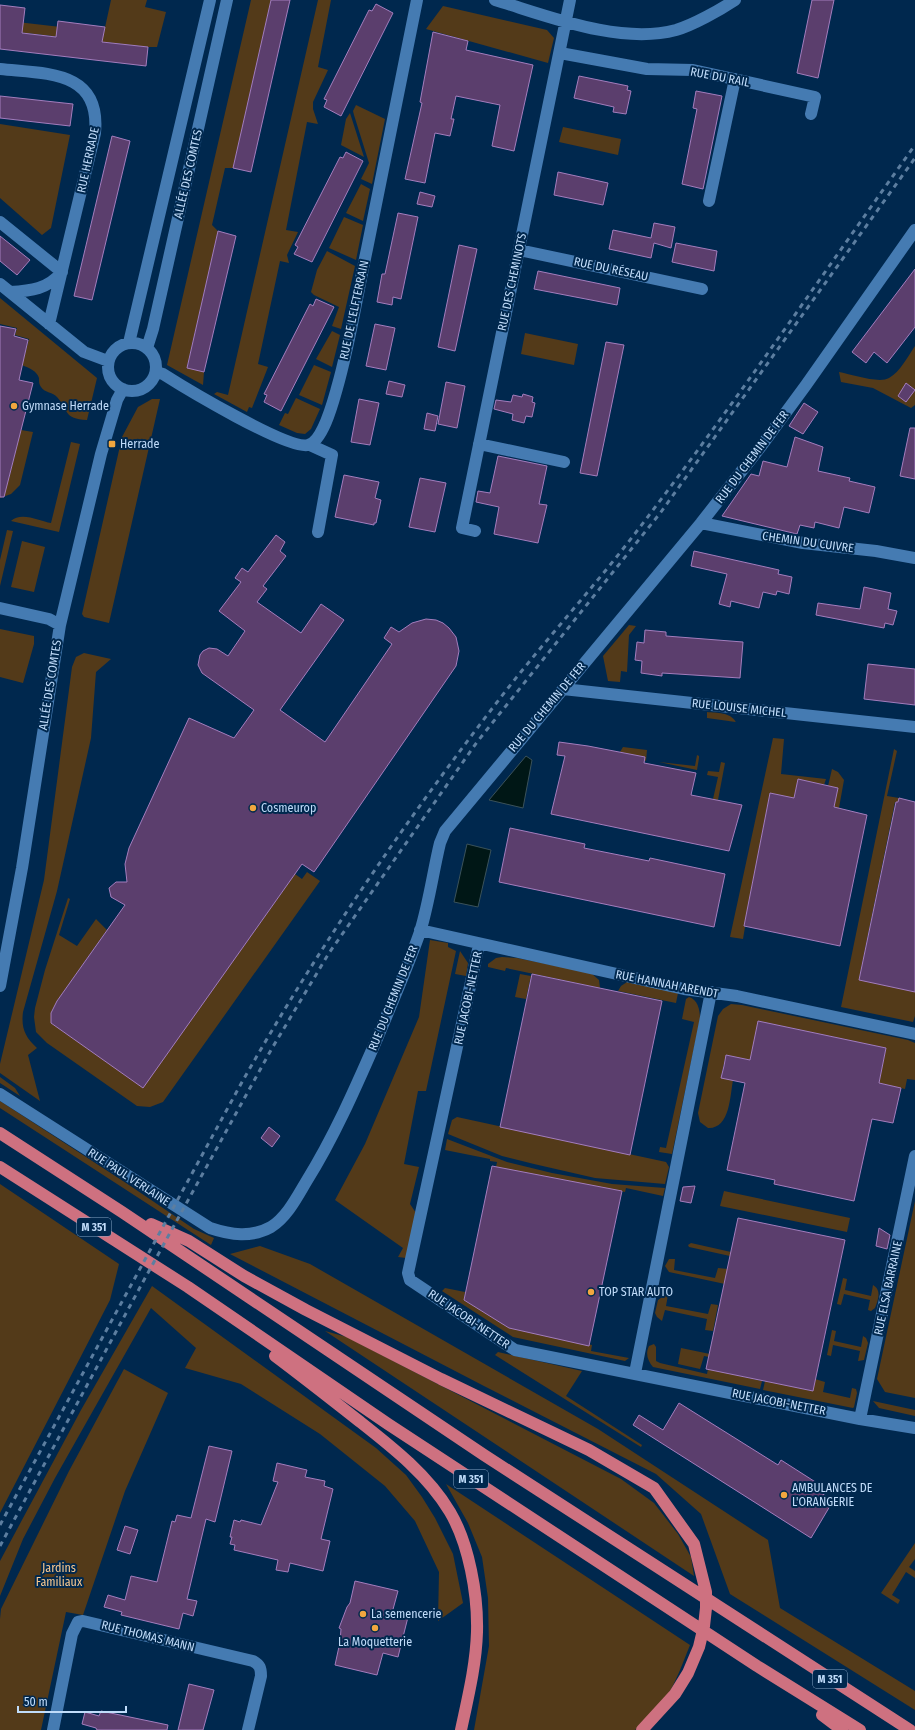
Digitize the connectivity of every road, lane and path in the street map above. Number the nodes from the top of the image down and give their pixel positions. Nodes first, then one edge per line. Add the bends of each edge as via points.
1 (210, 0) edge
2 (227, 0) edge
3 (417, 0) edge
4 (495, 0) edge
5 (570, 0) edge
6 (735, 0) edge
7 (566, 22) junction
8 (560, 54) junction
9 (0, 69) edge
10 (735, 79) junction
11 (811, 114) dead end
12 (709, 201) dead end
13 (0, 222) edge
14 (915, 230) edge
15 (519, 250) junction
16 (62, 272) junction
17 (0, 284) edge
18 (702, 289) dead end
19 (10, 292) junction
20 (49, 324) junction
21 (129, 343) junction
22 (147, 348) junction
23 (108, 361) junction
24 (156, 372) junction
25 (123, 389) junction
26 (479, 444) junction
27 (310, 445) junction
28 (564, 462) dead end
29 (701, 523) junction
30 (475, 531) dead end
31 (318, 532) dead end
32 (915, 558) edge
33 (0, 608) edge
34 (60, 625) junction
35 (563, 689) junction
36 (915, 727) edge
37 (420, 930) junction
38 (479, 945) junction
39 (0, 986) edge
40 (711, 992) junction
41 (915, 1034) edge
42 (0, 1094) edge
43 (0, 1133) edge
44 (915, 1156) edge
45 (0, 1167) edge
46 (122, 1212) junction
47 (266, 1229) joint
48 (188, 1287) junction
49 (635, 1373) junction
50 (860, 1419) junction
51 (915, 1428) edge
52 (750, 1628) junction
53 (757, 1666) junction
54 (915, 1723) edge
55 (53, 1730) edge
56 (248, 1730) edge
57 (461, 1730) edge
58 (642, 1730) edge
59 (842, 1730) edge
60 (860, 1730) edge
61 (910, 1730) edge

1 - 21 street, ALLÉE DES COMTES
2 - 22 street, ALLÉE DES COMTES
3 - 27 street, RUE DE L'ELFTERRAIN via 343,367 323,428 318,438
4 - 7 street
5 - 7 street, RUE DES CHEMINOTS
6 - 7 street via 721,10 676,30 641,34 609,32
7 - 8 street, RUE DES CHEMINOTS
8 - 10 street, RUE DU RAIL via 647,69 693,70
8 - 15 street, RUE DES CHEMINOTS
9 - 16 street, RUE HERRADE via 67,78 84,89 91,98 96,120 95,133
10 - 11 street, RUE DU RAIL via 815,97
10 - 12 street
13 - 16 street
14 - 29 street, RUE DU CHEMIN DE FER via 806,385
15 - 18 street, RUE DU RÉSEAU
15 - 26 street, RUE DES CHEMINOTS
16 - 19 street via 55,281 41,288
16 - 20 street, RUE HERRADE
17 - 19 street
19 - 20 street
20 - 23 street via 84,352
21 - 22 street
21 - 23 street via 121,345
22 - 24 street via 156,362
23 - 25 street via 110,378
24 - 25 street via 150,383 137,390
24 - 27 street via 249,423 300,446
25 - 34 street, ALLÉE DES COMTES via 117,400 101,454
26 - 28 street
26 - 30 street, RUE DES CHEMINOTS via 462,528
27 - 31 street via 332,455
29 - 32 street, CHEMIN DU CUIVRE via 803,544 876,551
29 - 35 street, RUE DU CHEMIN DE FER
33 - 34 street via 49,619
34 - 39 street, ALLÉE DES COMTES via 22,868
35 - 36 street, RUE LOUISE MICHEL
35 - 37 street, RUE DU CHEMIN DE FER via 445,830
37 - 38 street, RUE HANNAH ARENDT
37 - 47 street, RUE DU CHEMIN DE FER via 374,1044 329,1143 293,1203 279,1220
38 - 40 street, RUE HANNAH ARENDT via 684,989
38 - 49 street, RUE JACOBI-NETTER via 408,1273 410,1280 515,1350
40 - 41 street, RUE HANNAH ARENDT
40 - 49 street
42 - 47 street, RUE PAUL VERLAINE via 200,1223 219,1231 240,1235 251,1235
43 - 46 highway, M 351
44 - 50 street, RUE ELSA BARRAINE
45 - 48 highway, M 351
46 - 52 highway, M 351 via 484,1455
46 - 58 highway via 189,1241 244,1276 306,1310 589,1450 654,1488 694,1544 706,1592 706,1608 704,1626 688,1673 675,1694
48 - 53 highway, M 351 via 388,1424
48 - 57 highway via 382,1439 431,1486 451,1513 469,1558 477,1630 474,1662
49 - 50 street, RUE JACOBI-NETTER
50 - 51 street, RUE JACOBI-NETTER
52 - 54 highway
52 - 61 highway, M 351
53 - 59 highway
53 - 60 highway, M 351
55 - 56 street, RUE THOMAS MANN via 72,1634 78,1622 83,1621 253,1661 259,1665 261,1676

